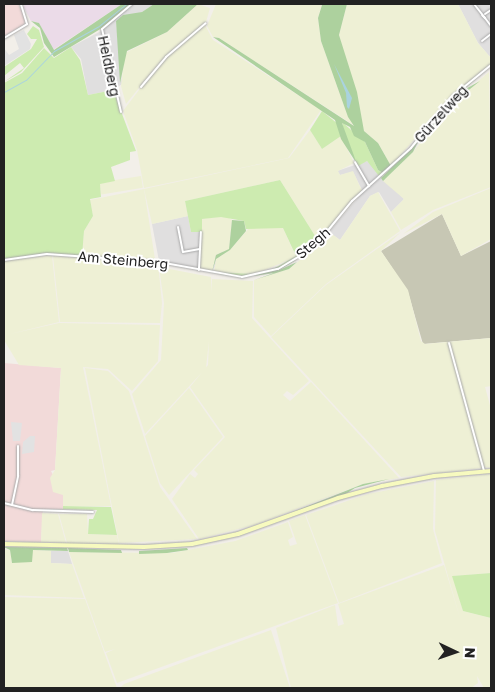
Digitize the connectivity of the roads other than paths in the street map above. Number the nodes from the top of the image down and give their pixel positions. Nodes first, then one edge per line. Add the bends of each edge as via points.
1 (26, 4) edge
2 (132, 4) edge
3 (474, 4) edge
4 (21, 5) edge
5 (491, 10) edge
6 (484, 16) junction
7 (206, 23) dead end
8 (491, 26) edge
9 (491, 34) edge
10 (4, 38) edge
11 (482, 41) dead end
12 (491, 65) edge
13 (141, 87) dead end
14 (121, 112) dead end
15 (355, 162) dead end
16 (394, 165) joint
17 (369, 186) junction
18 (178, 226) dead end
19 (202, 232) dead end
20 (200, 249) junction
21 (4, 260) edge
22 (199, 270) junction
23 (242, 277) joint
24 (449, 343) dead end
25 (18, 446) dead end
26 (491, 471) edge
27 (484, 472) junction
28 (4, 503) edge
29 (12, 505) junction
30 (93, 512) dead end
31 (4, 544) edge

1 - 4 street
2 - 14 street, Heidberg via 102,29
3 - 6 street
4 - 10 street via 27,24
5 - 6 street
6 - 8 street
7 - 13 street via 166,57
9 - 11 street
12 - 16 street, Gürzelweg via 453,96
15 - 17 street
16 - 17 street, Stegh
17 - 23 street, Stegh via 303,254 278,269
18 - 20 street via 183,252
19 - 20 street
20 - 22 street
21 - 22 street, Am Steinberg via 48,254 159,262
22 - 23 street, Am Steinberg
24 - 27 street
25 - 29 street via 18,476
26 - 27 main road
27 - 31 main road via 382,486 330,500 238,534 192,544 144,547
28 - 29 street
29 - 30 street via 33,510

